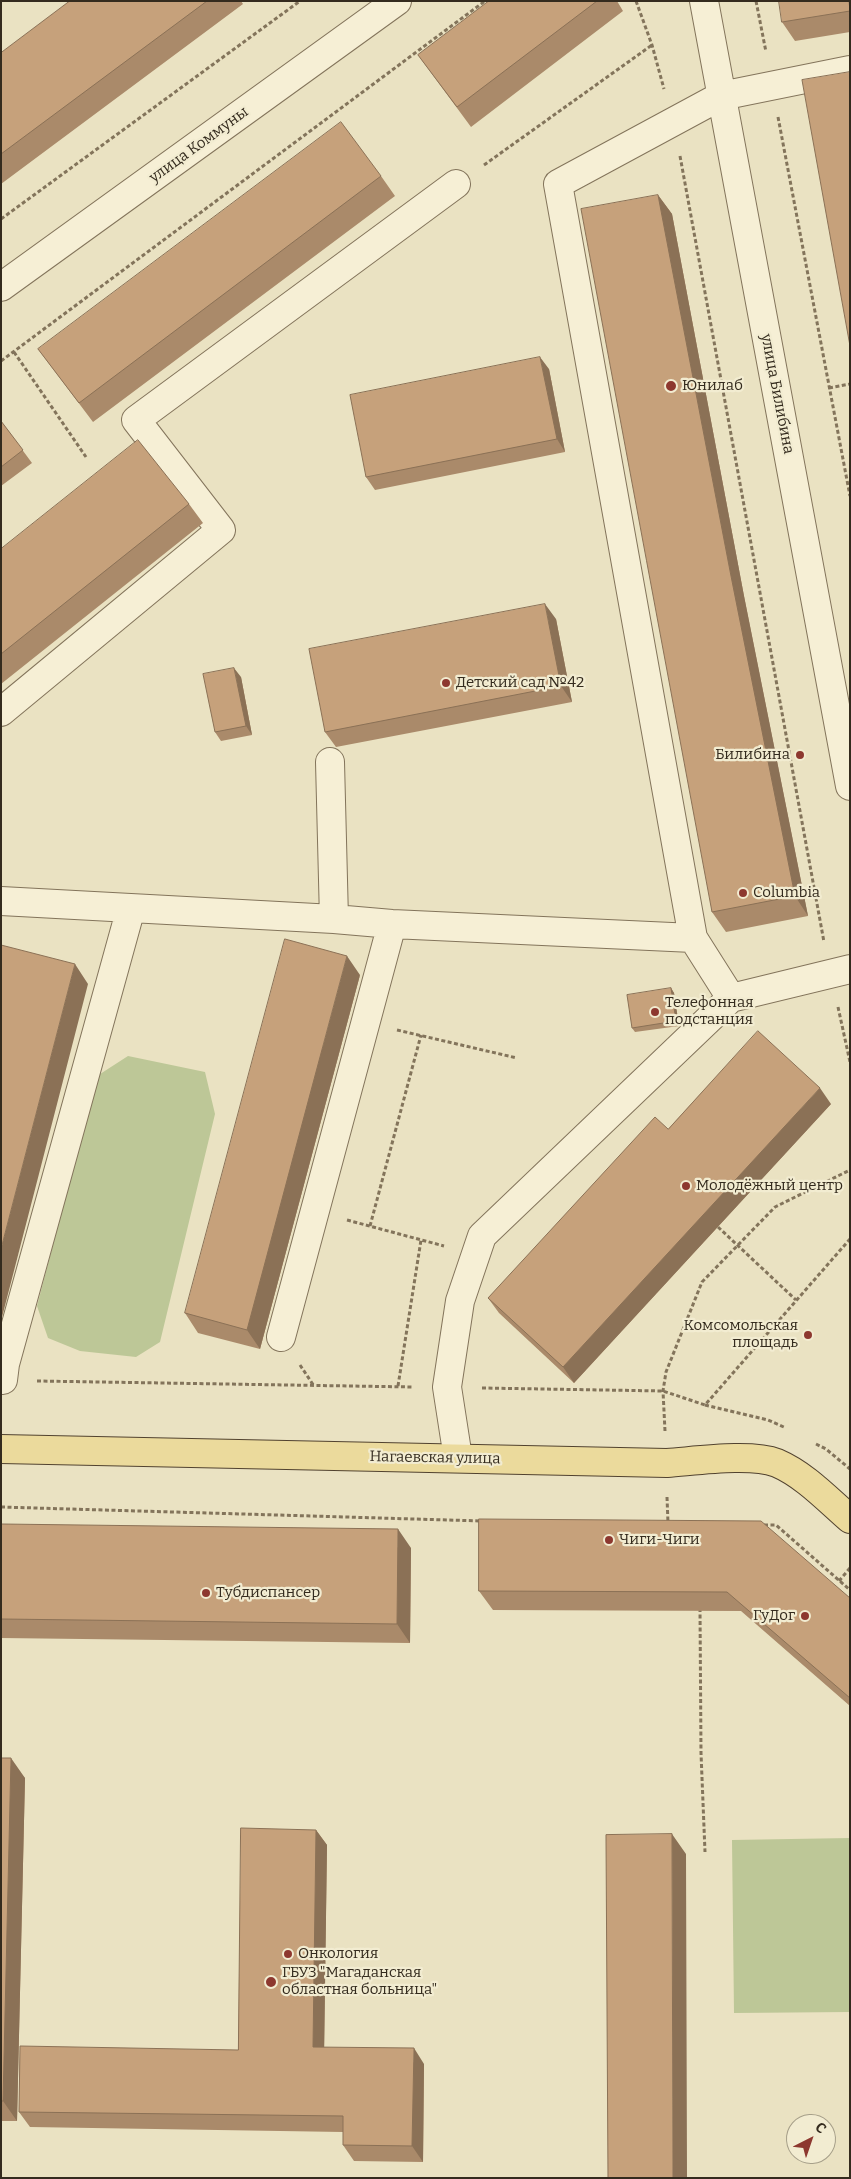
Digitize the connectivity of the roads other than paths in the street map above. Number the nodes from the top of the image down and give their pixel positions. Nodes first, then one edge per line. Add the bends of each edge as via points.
1 (396, 1) edge
2 (704, 1) edge
3 (850, 70) edge
4 (721, 96) junction
5 (456, 184) road end
6 (1, 287) edge
7 (1, 712) edge
8 (330, 762) edge
9 (850, 786) edge
10 (1, 901) edge
11 (131, 908) junction
12 (334, 919) junction
13 (392, 924) junction
14 (693, 938) junction
15 (840, 971) edge
16 (731, 998) junction
17 (281, 1338) dead end
18 (3, 1380) road end
19 (1, 1449) edge
20 (458, 1458) junction
21 (850, 1519) edge

1 - 6 street, улица Коммуны
2 - 4 street, улица Билибина
3 - 4 street
4 - 9 street, улица Билибина
4 - 14 street via 558,184
5 - 7 street via 136,420 222,530
8 - 12 street
10 - 11 street
11 - 12 street
11 - 18 street
12 - 13 street
13 - 14 street
13 - 17 street
14 - 16 street
15 - 16 street
16 - 20 street via 482,1236 460,1301 447,1388
19 - 20 main road, Нагаевская улица
20 - 21 main road, Нагаевская улица via 667,1463 752,1459 776,1463 792,1471

